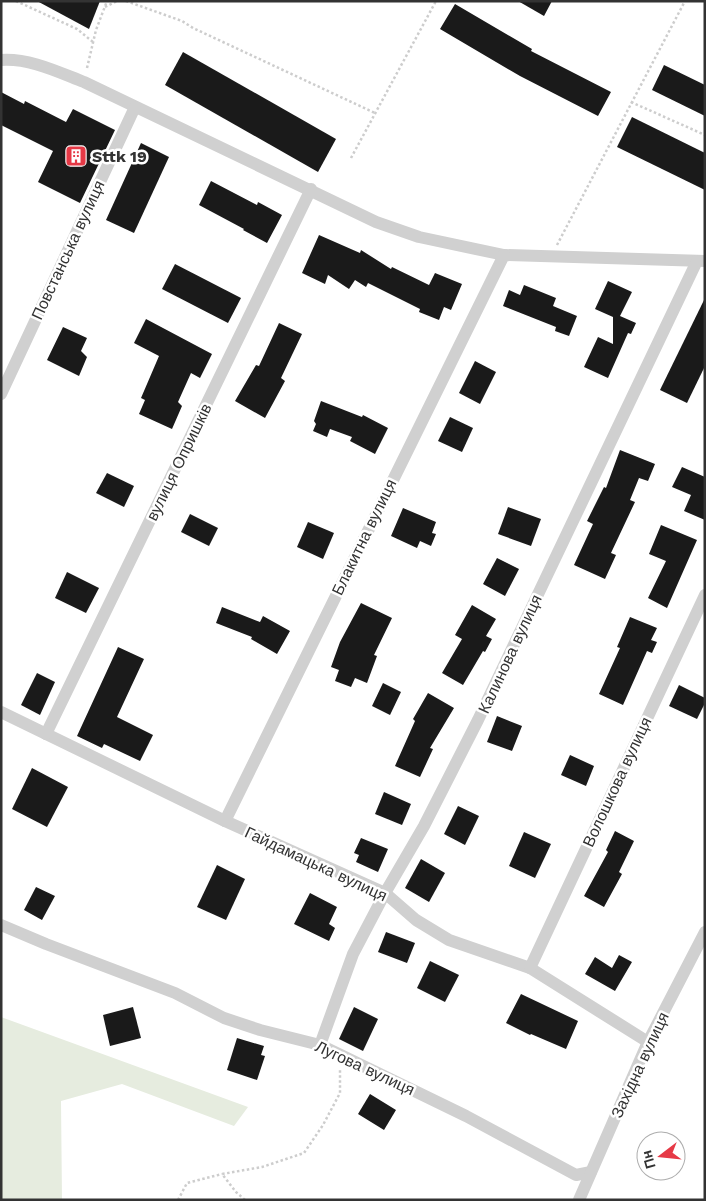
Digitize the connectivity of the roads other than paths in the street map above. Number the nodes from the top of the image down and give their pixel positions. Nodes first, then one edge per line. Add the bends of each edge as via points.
1 (1, 60) edge
2 (135, 107) junction
3 (311, 189) junction
4 (504, 255) junction
5 (701, 261) edge
6 (1, 394) edge
7 (705, 595) edge
8 (1, 712) edge
9 (46, 734) junction
10 (225, 821) junction
11 (385, 893) junction
12 (1, 925) edge
13 (705, 932) edge
14 (530, 968) junction
15 (648, 1042) junction
16 (320, 1045) junction
17 (591, 1172) junction
18 (579, 1200) edge

1 - 2 street via 13,59 40,65
2 - 3 street
2 - 6 street, Повстанська вулиця
3 - 4 street via 376,222 419,237
3 - 9 street, вулиця Опришків
4 - 5 street
4 - 10 street, Блакитна вулиця
5 - 11 street, Калинова вулиця via 478,720 424,826
7 - 14 street, Волошкова вулиця
8 - 9 street, Гайдамацька вулиця
9 - 10 street, Гайдамацька вулиця
10 - 11 street, Гайдамацька вулиця
11 - 14 street, Гайдамацька вулиця via 416,920 449,940
11 - 16 street, Калинова вулиця via 353,954
12 - 16 street, Лугова вулиця via 175,993 224,1018
13 - 15 street, Західна вулиця
14 - 15 street, Гайдамацька вулиця
15 - 17 street, Західна вулиця
16 - 17 street, Лугова вулиця via 466,1116 576,1175
17 - 18 street, Західна вулиця

